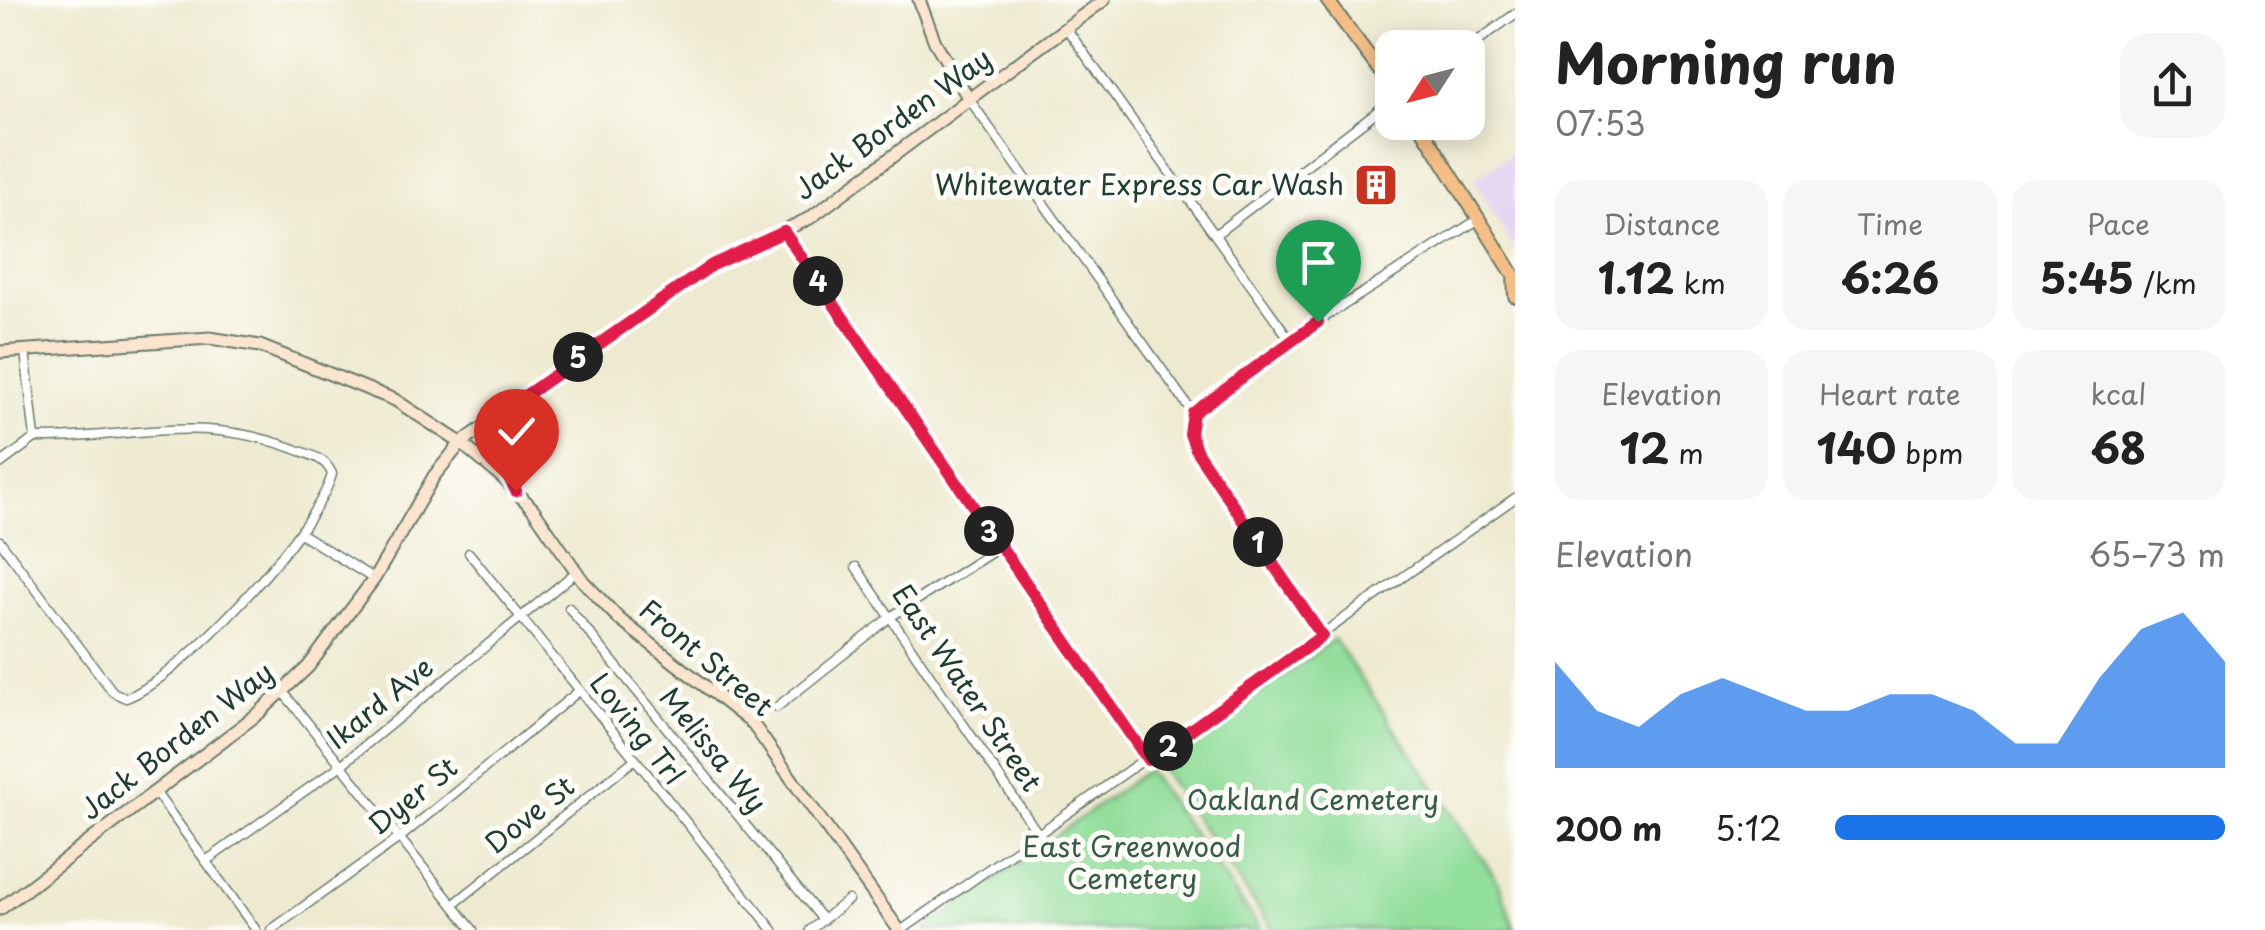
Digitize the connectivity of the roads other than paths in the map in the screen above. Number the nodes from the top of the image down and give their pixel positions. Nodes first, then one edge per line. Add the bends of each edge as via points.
1 (919, 0) edge
2 (1104, 0) edge
3 (1327, 0) edge
4 (1515, 14) edge
5 (1066, 28) junction
6 (1485, 36) edge
7 (1375, 64) edge
8 (968, 100) junction
9 (1375, 113) edge
10 (1429, 140) edge
11 (1479, 219) junction
12 (784, 232) junction
13 (1216, 234) junction
14 (1514, 285) edge
15 (1515, 306) edge
16 (1290, 341) junction
17 (0, 352) edge
18 (25, 352) junction
19 (502, 412) junction
20 (1193, 413) junction
21 (35, 438) junction
22 (460, 443) junction
23 (0, 464) edge
24 (516, 491) junction
25 (1515, 498) edge
26 (300, 533) junction
27 (0, 541) edge
28 (1000, 547) junction
29 (469, 553) dead end
30 (856, 567) dead end
31 (576, 572) junction
32 (374, 579) junction
33 (569, 608) dead end
34 (892, 616) junction
35 (520, 617) junction
36 (1322, 636) junction
37 (579, 691) junction
38 (283, 692) junction
39 (778, 707) dead end
40 (634, 760) junction
41 (1148, 760) junction
42 (340, 766) junction
43 (156, 793) junction
44 (1039, 835) junction
45 (402, 836) junction
46 (206, 861) junction
47 (848, 900) dead end
48 (454, 904) junction
49 (0, 909) edge
50 (822, 920) junction
51 (256, 930) edge
52 (271, 930) edge
53 (473, 930) edge
54 (773, 930) edge
55 (810, 930) edge
56 (900, 930) edge

1 - 8 street
2 - 5 street, Jack Borden Way
3 - 7 main road
4 - 6 street
5 - 8 street, Jack Borden Way
5 - 13 street
8 - 12 street, Jack Borden Way
8 - 20 street
9 - 13 street
10 - 11 main road
11 - 14 main road
11 - 16 street
12 - 19 street, Jack Borden Way via 712,265
12 - 28 street
13 - 16 street
14 - 15 main road
16 - 20 street
17 - 18 street, Front Street
18 - 21 street
18 - 22 street, Front Street via 210,338 260,346 394,400
19 - 22 street, Jack Borden Way
19 - 24 street via 493,446
20 - 36 street via 1190,434 1197,452
21 - 23 street
21 - 26 street via 181,426 290,447 320,458 332,474
22 - 24 street, Front Street
22 - 32 street, Jack Borden Way
24 - 31 street, Front Street
25 - 36 street
26 - 27 street via 203,640 126,698 113,692
26 - 32 street
28 - 34 street
28 - 41 street
29 - 35 street, Loving Trl
30 - 34 street, East Water Street
31 - 35 street, Ikard Ave
31 - 56 street, Front Street via 619,619 752,723
32 - 38 street, Jack Borden Way
33 - 50 street, Melissa Wy
34 - 39 street
34 - 44 street, East Water Street
35 - 37 street, Loving Trl
35 - 42 street, Ikard Ave
36 - 41 street
37 - 40 street, Loving Trl
37 - 45 street, Dyer St
38 - 42 street
38 - 43 street, Jack Borden Way
40 - 48 street, Dove St
40 - 54 street, Loving Trl
41 - 44 street
42 - 45 street
42 - 46 street, Ikard Ave
43 - 46 street
43 - 49 street, Jack Borden Way
44 - 56 street
45 - 48 street
45 - 52 street, Dyer St
46 - 51 street
47 - 50 street
48 - 53 street
50 - 55 street

